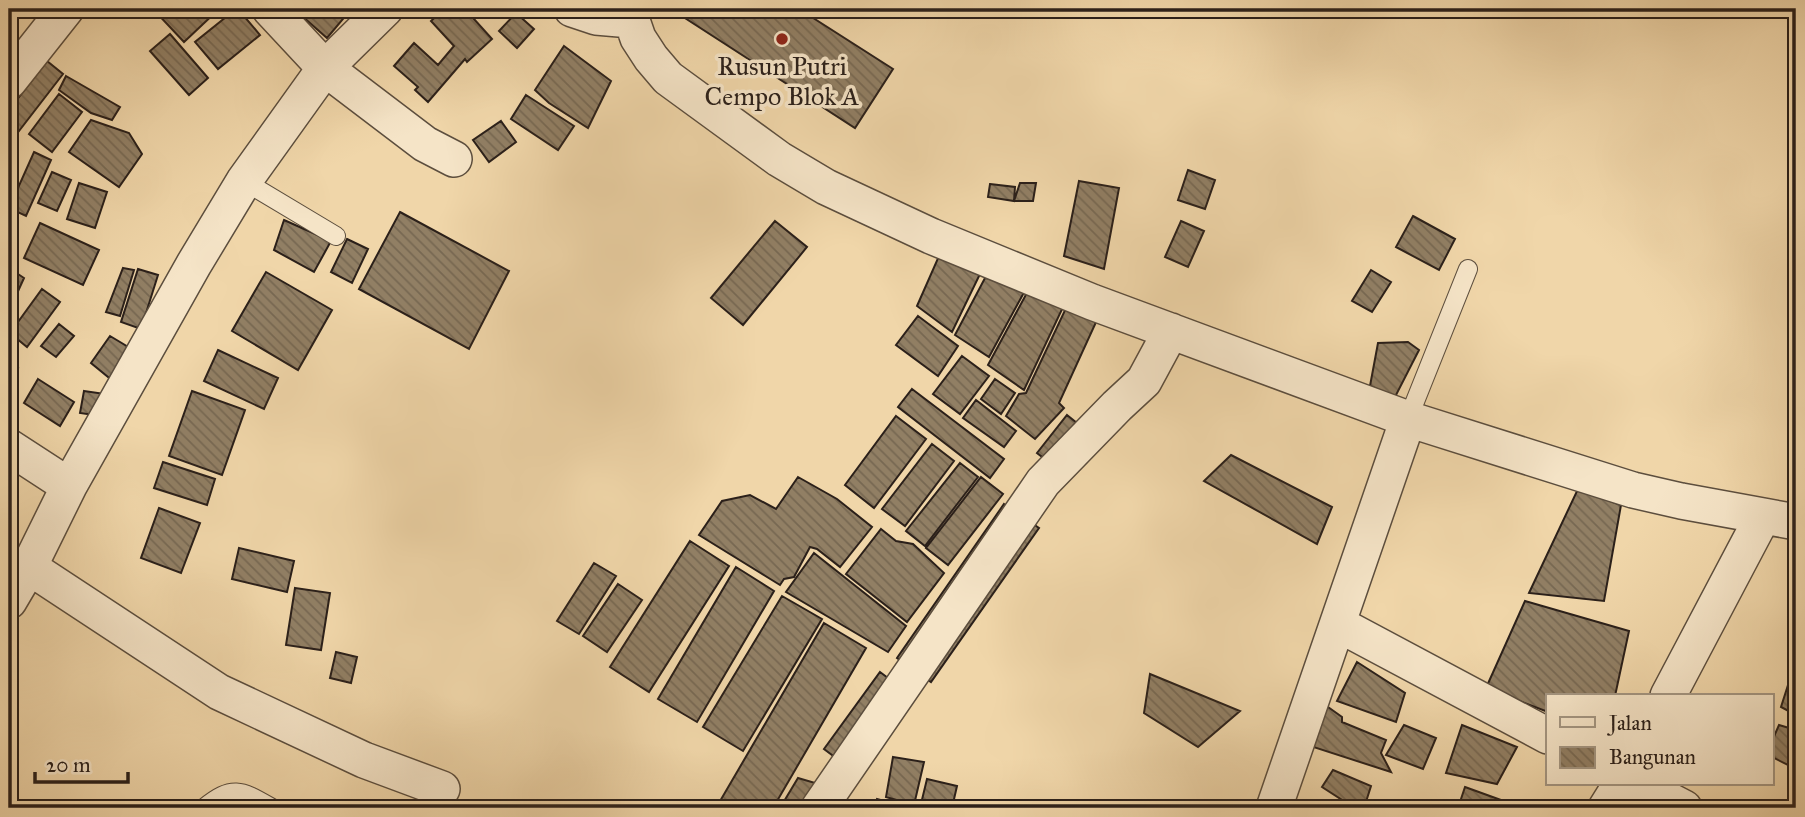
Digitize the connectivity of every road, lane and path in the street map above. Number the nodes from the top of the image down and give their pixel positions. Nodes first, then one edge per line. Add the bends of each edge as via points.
1 (66, 9) edge
2 (270, 9) edge
3 (385, 9) edge
4 (572, 9) edge
5 (629, 14) edge
6 (325, 68) junction
7 (9, 81) edge
8 (454, 159) dead end
9 (244, 181) junction
10 (337, 236) dead end
11 (1468, 269) dead end
12 (1171, 331) junction
13 (1408, 419) junction
14 (9, 447) edge
15 (69, 486) junction
16 (1779, 519) edge
17 (29, 568) junction
18 (9, 601) edge
19 (1338, 624) junction
20 (1669, 694) edge
21 (1546, 735) edge
22 (1620, 786) edge
23 (1642, 786) edge
24 (442, 789) dead end
25 (204, 808) edge
26 (272, 808) edge
27 (819, 808) edge
28 (1273, 808) edge
29 (1606, 808) edge
30 (1684, 808) edge

1 - 7 street
2 - 6 street
3 - 6 street
4 - 5 street via 596,17
5 - 12 street via 638,38 668,78 779,159 826,187 931,236
6 - 8 street via 425,144
6 - 9 street
9 - 10 lane
9 - 15 street
11 - 13 lane
12 - 13 street
12 - 27 street via 1144,381 1043,482
13 - 16 street via 1633,489
13 - 19 street
14 - 15 street
15 - 17 street
16 - 20 street
17 - 18 street
17 - 24 street via 219,692 365,760
19 - 21 street
19 - 28 street
22 - 29 street
23 - 30 street
25 - 26 lane via 225,793 237,791

